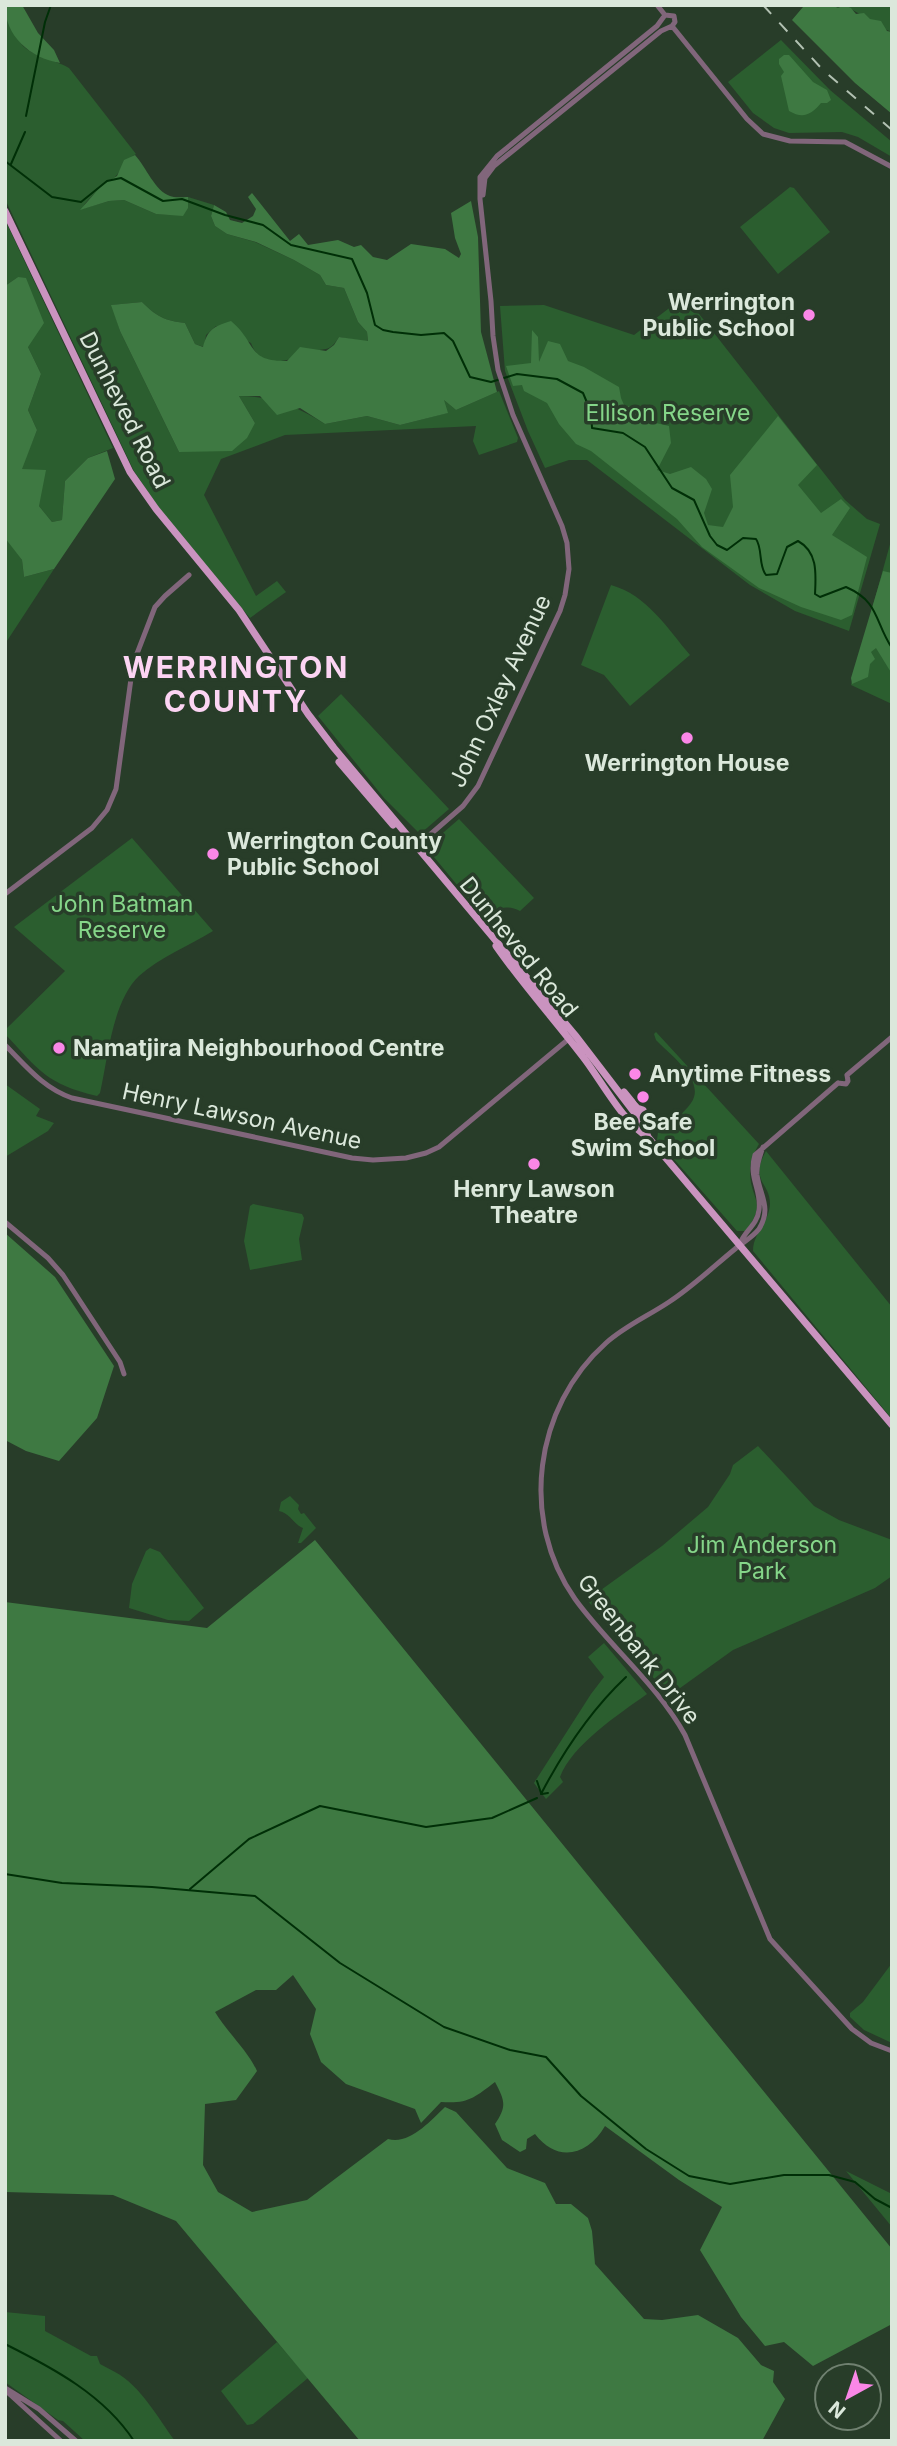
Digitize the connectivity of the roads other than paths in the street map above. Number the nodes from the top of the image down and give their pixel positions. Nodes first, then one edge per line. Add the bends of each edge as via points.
1 (657, 5) edge
2 (664, 18) junction
3 (671, 26) junction
4 (892, 167) edge
5 (482, 178) junction
6 (5, 211) edge
7 (189, 575) dead end
8 (308, 714) junction
9 (358, 778) junction
10 (363, 791) junction
11 (374, 795) junction
12 (408, 843) junction
13 (417, 846) junction
14 (418, 855) junction
15 (5, 894) edge
16 (521, 981) junction
17 (531, 982) junction
18 (531, 992) junction
19 (572, 1037) junction
20 (892, 1037) edge
21 (5, 1045) edge
22 (648, 1137) junction
23 (5, 1222) edge
24 (740, 1245) junction
25 (124, 1374) dead end
26 (892, 1425) edge
27 (892, 2050) edge
28 (5, 2389) edge
29 (61, 2441) edge
30 (76, 2441) edge

1 - 2 street
2 - 3 street via 664,24
2 - 3 street via 674,16
2 - 5 street via 502,151
3 - 4 street via 763,134 790,141 845,142
3 - 5 street
5 - 13 street, John Oxley Avenue via 479,190 498,370 562,526 569,561 567,587 555,624 478,786 463,806
6 - 8 main road, Dunheved Road via 130,472 239,610
7 - 15 street via 155,607 133,664 116,789 109,807 92,828
8 - 9 main road, Dunheved Road
8 - 10 main road, Dunheved Road
9 - 10 main road
9 - 11 main road, Dunheved Road
10 - 11 main road
10 - 12 main road, Dunheved Road
11 - 13 main road, Dunheved Road
12 - 13 main road
12 - 14 main road, Dunheved Road
13 - 14 main road
13 - 17 main road, Dunheved Road
14 - 16 main road, Dunheved Road
16 - 17 main road
16 - 18 main road, Dunheved Road
17 - 18 main road
17 - 19 main road, Dunheved Road
18 - 19 main road, Dunheved Road
19 - 21 street, Henry Lawson Avenue via 439,1147 411,1157 373,1160 72,1098 40,1081
19 - 22 main road, Dunheved Road via 625,1115
19 - 22 main road, Dunheved Road via 643,1110
20 - 24 street, Greenbank Drive via 847,1075 839,1075 838,1083 763,1147 757,1171 766,1201 765,1216 759,1229
22 - 24 main road, Dunheved Road
23 - 25 street via 70,1283
24 - 26 main road, Dunheved Road
24 - 27 street, Greenbank Drive via 680,1295 615,1336 576,1377 560,1404 546,1444 541,1490 544,1525 572,1594 667,1706 685,1735 770,1938 852,2029 871,2043
28 - 29 street
28 - 30 street via 39,2409

